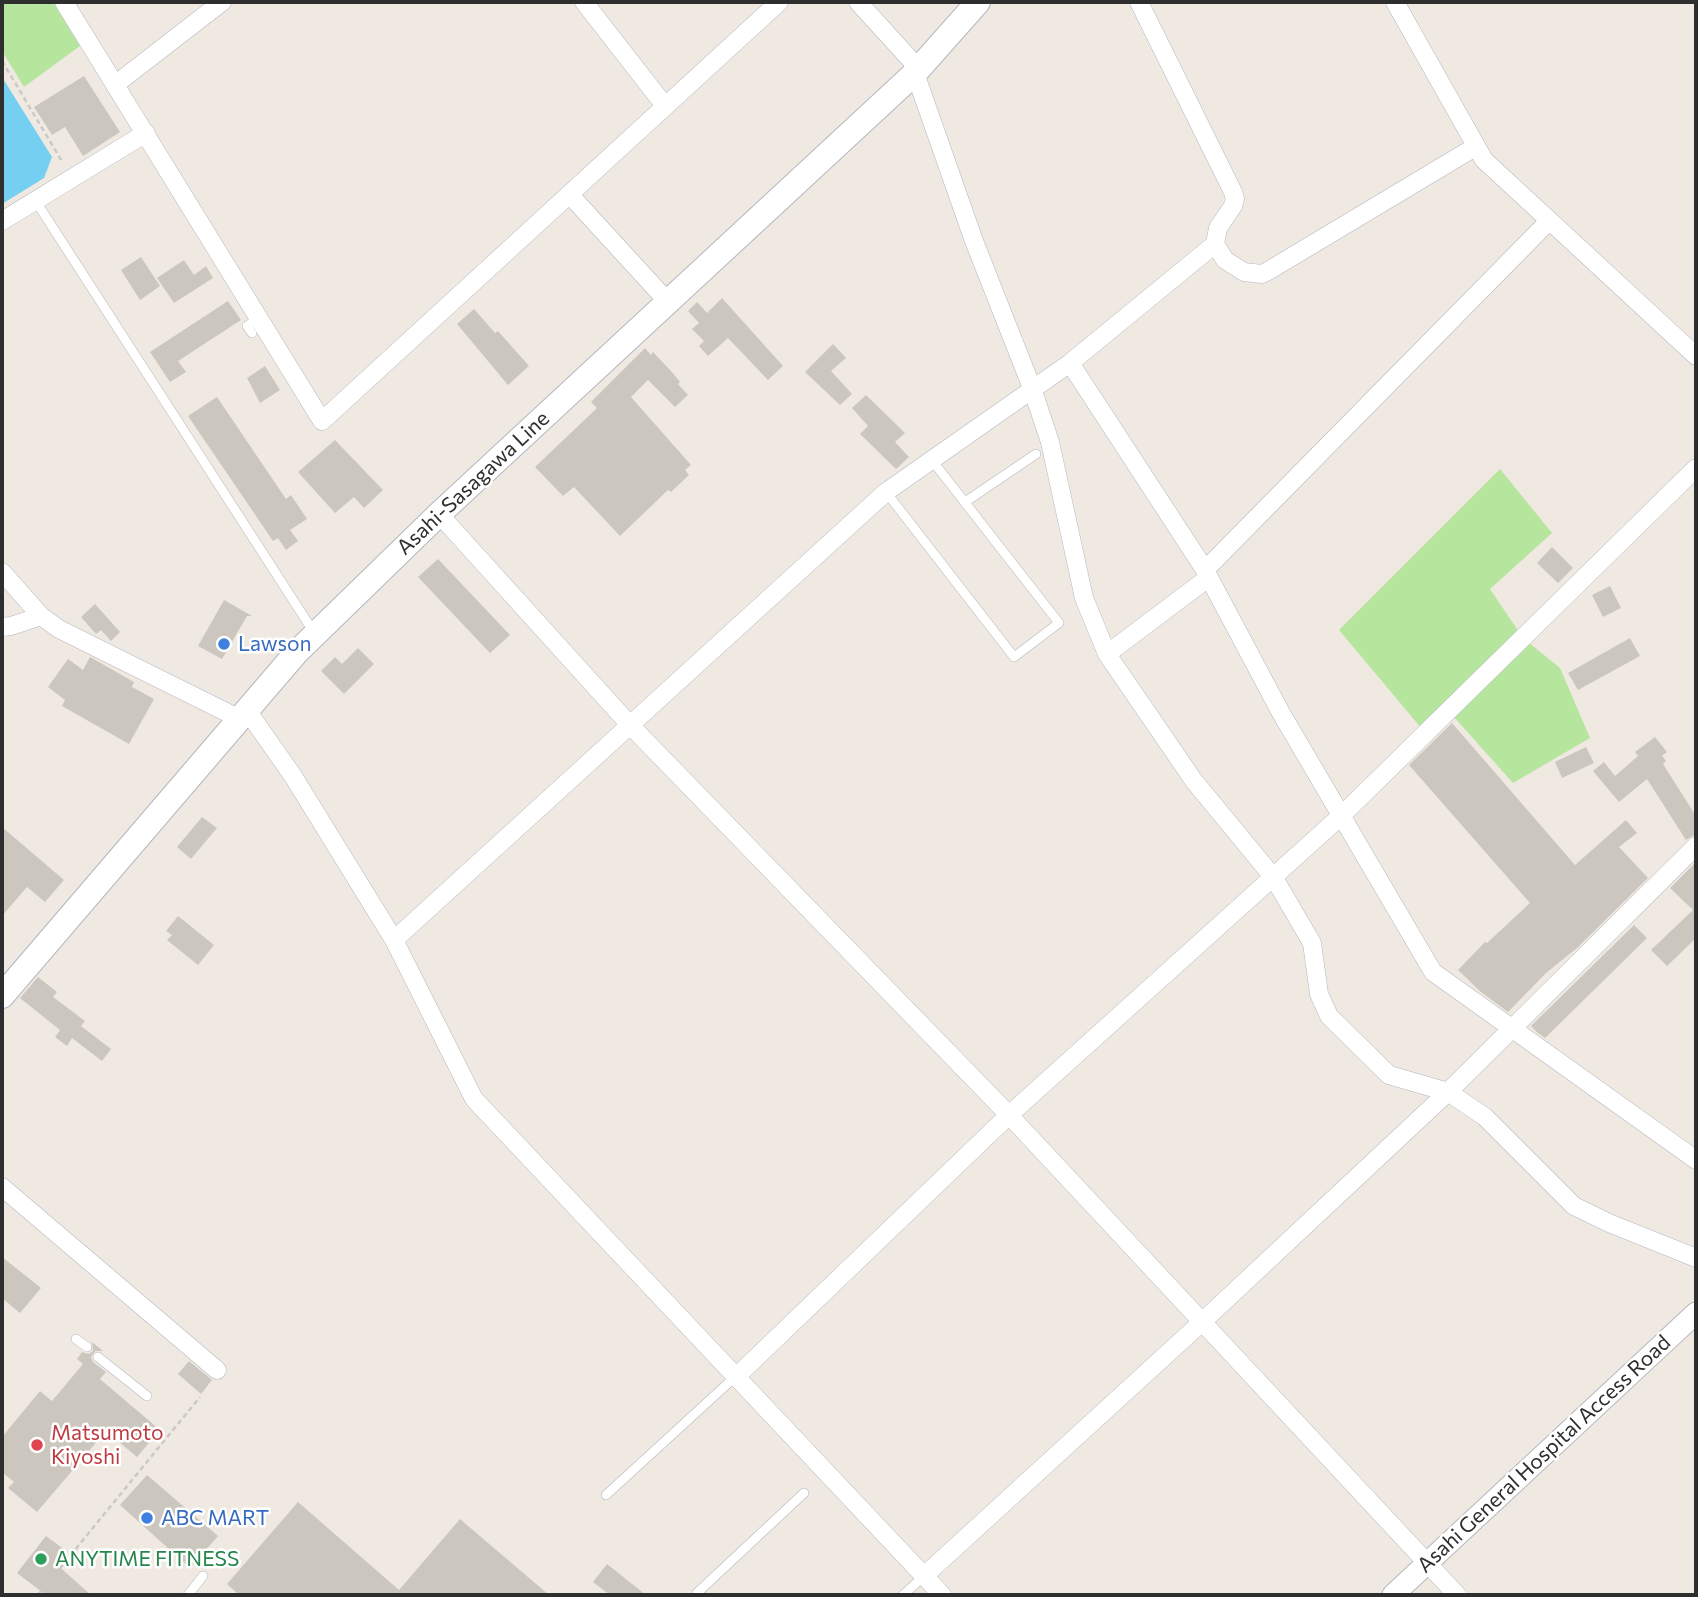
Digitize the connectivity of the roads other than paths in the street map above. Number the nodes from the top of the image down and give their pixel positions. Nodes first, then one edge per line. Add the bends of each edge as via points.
1 (64, 2) edge
2 (222, 2) edge
3 (584, 2) edge
4 (779, 2) edge
5 (858, 2) edge
6 (978, 2) edge
7 (1139, 2) edge
8 (1395, 2) edge
9 (917, 71) junction
10 (116, 84) junction
11 (665, 106) junction
12 (146, 133) junction
13 (1475, 147) junction
14 (570, 195) junction
15 (35, 200) junction
16 (2, 221) edge
17 (1549, 221) junction
18 (1215, 244) junction
19 (668, 302) junction
20 (1696, 356) edge
21 (1070, 363) junction
22 (1032, 388) junction
23 (1036, 454) dead end
24 (931, 459) junction
25 (1696, 468) edge
26 (886, 492) junction
27 (965, 502) junction
28 (439, 514) junction
29 (2, 572) edge
30 (1207, 574) junction
31 (41, 616) junction
32 (2, 627) edge
33 (315, 634) junction
34 (1108, 654) junction
35 (242, 714) junction
36 (629, 724) junction
37 (1342, 815) junction
38 (1696, 846) edge
39 (1274, 878) junction
40 (394, 940) junction
41 (2, 996) edge
42 (1512, 1030) junction
43 (1448, 1091) junction
44 (1009, 1115) junction
45 (1696, 1160) edge
46 (2, 1187) edge
47 (1696, 1258) edge
48 (1696, 1313) edge
49 (1202, 1322) junction
50 (76, 1339) dead end
51 (87, 1347) dead end
52 (99, 1357) dead end
53 (217, 1370) dead end
54 (737, 1376) junction
55 (147, 1396) dead end
56 (804, 1493) dead end
57 (606, 1495) dead end
58 (1427, 1563) junction
59 (203, 1576) dead end
60 (924, 1576) junction
61 (697, 1593) dead end
62 (188, 1595) edge
63 (902, 1595) edge
64 (942, 1595) edge
65 (1393, 1595) edge
66 (1457, 1595) edge

1 - 10 street
2 - 10 street
3 - 11 street
4 - 11 street
5 - 9 street
6 - 9 main road, Asahi-Sasagawa Line
7 - 18 street via 1236,199 1218,228
8 - 13 street
9 - 19 main road, Asahi-Sasagawa Line
9 - 22 street via 974,241
10 - 12 street
11 - 14 street
12 - 14 street via 255,325 322,421
12 - 15 street
13 - 17 street
13 - 18 street via 1262,274 1234,267
14 - 19 street
15 - 16 street
15 - 33 lane
17 - 20 street
17 - 30 street
18 - 21 street
19 - 28 main road, Asahi-Sasagawa Line
21 - 22 street
21 - 30 street
22 - 24 street
22 - 34 street via 1051,442 1084,598
23 - 27 lane
24 - 26 street
24 - 27 lane
25 - 37 street
26 - 27 lane via 1014,657 1059,623
26 - 36 street
28 - 33 main road, Asahi-Sasagawa Line
28 - 36 street
29 - 31 street
30 - 34 street
30 - 37 street
31 - 32 street
31 - 35 street via 59,629
33 - 35 main road, Asahi-Sasagawa Line
34 - 39 street via 1194,781
35 - 40 street via 293,776
35 - 41 main road, Asahi-Sasagawa Line
36 - 40 street
36 - 44 street
37 - 39 street
37 - 42 street via 1433,972
38 - 42 street
39 - 43 street via 1312,943 1319,994 1329,1016 1389,1075
39 - 44 street
40 - 54 street via 474,1099
42 - 43 street
42 - 45 street
43 - 47 street via 1485,1117 1574,1206
43 - 49 street
44 - 49 street
44 - 54 street
46 - 53 street
48 - 58 street, Asahi General Hospital Access Road
49 - 58 street
49 - 60 street
50 - 51 lane
52 - 55 lane
54 - 57 lane
54 - 60 street
56 - 61 lane
58 - 65 street, Asahi General Hospital Access Road
58 - 66 street
59 - 62 lane
60 - 63 lane
60 - 64 street

